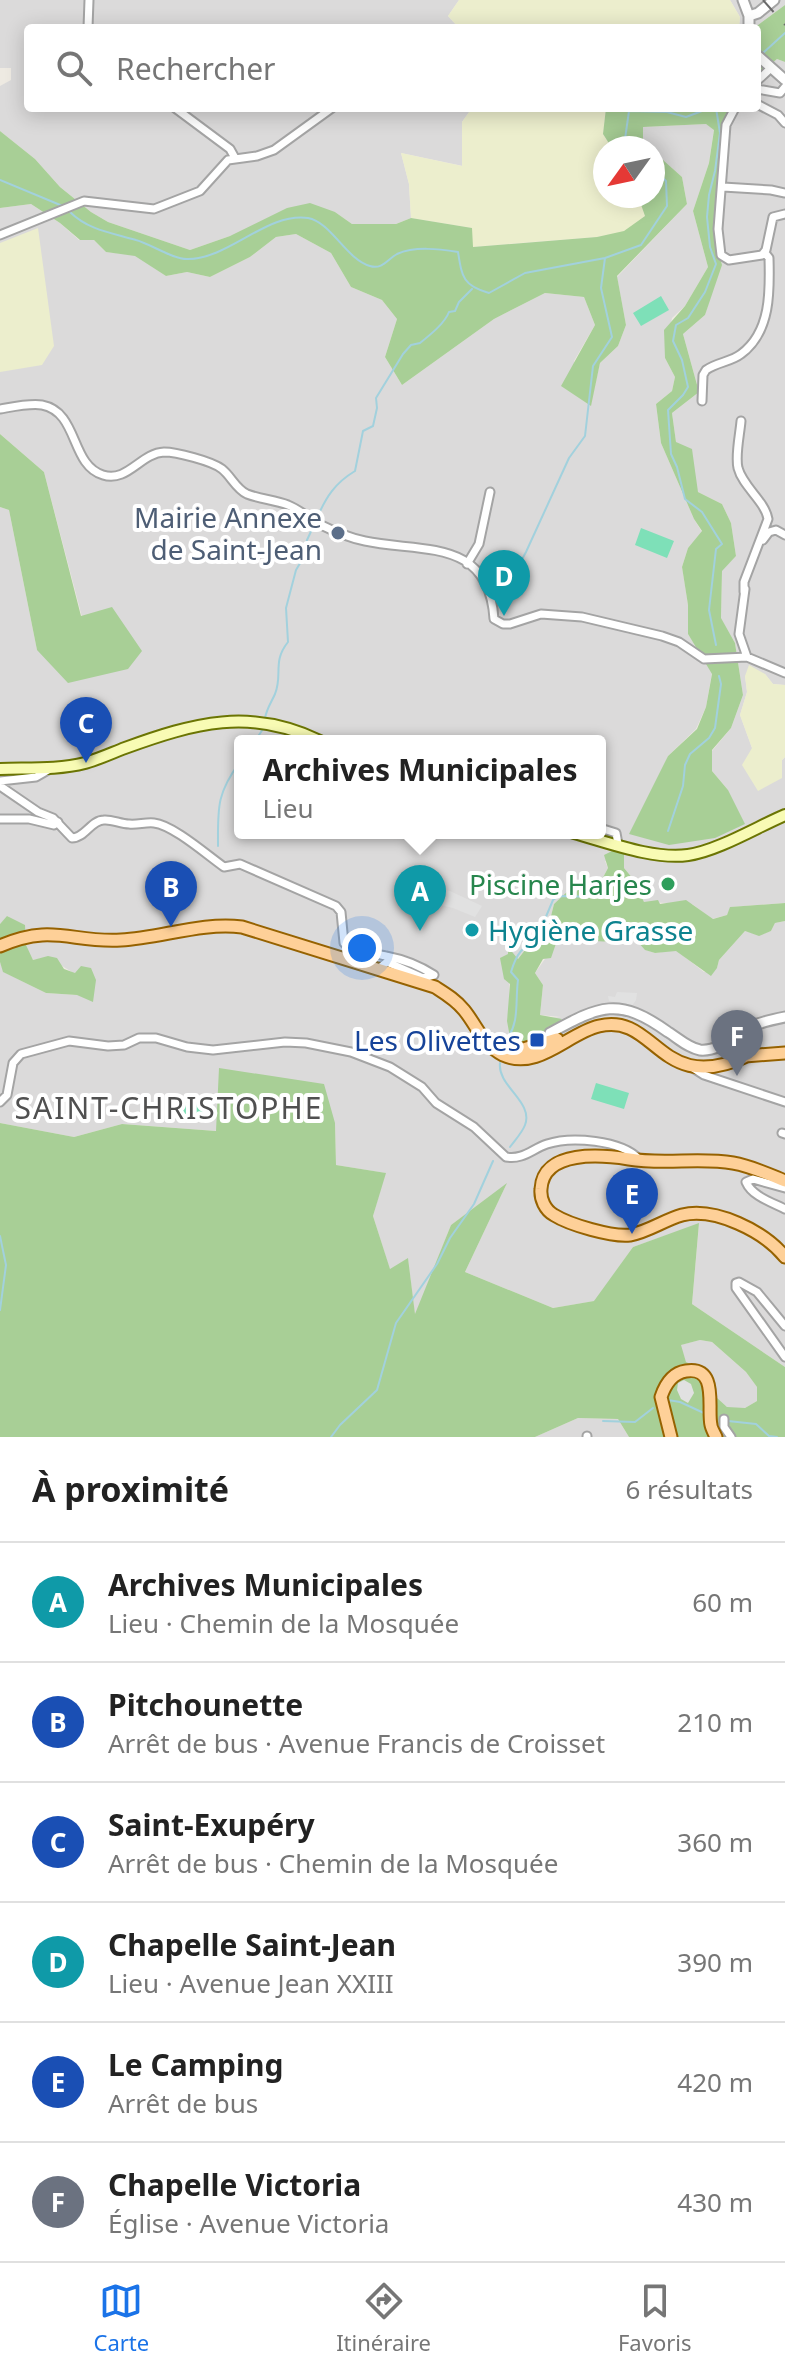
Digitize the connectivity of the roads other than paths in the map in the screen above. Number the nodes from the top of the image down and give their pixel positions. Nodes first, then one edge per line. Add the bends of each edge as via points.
1 (89, 0) edge
2 (743, 0) edge
3 (774, 0) edge
4 (749, 16) junction
5 (88, 24) edge
6 (749, 24) edge
7 (764, 62) edge
8 (785, 80) edge
9 (785, 87) edge
10 (761, 90) edge
11 (761, 106) edge
12 (180, 112) edge
13 (326, 112) edge
14 (733, 112) edge
15 (785, 123) edge
16 (235, 158) junction
17 (723, 187) junction
18 (785, 193) edge
19 (785, 214) edge
20 (0, 235) edge
21 (765, 253) junction
22 (702, 401) dead end
23 (0, 409) edge
24 (741, 421) dead end
25 (490, 492) dead end
26 (785, 535) edge
27 (467, 564) junction
28 (744, 592) junction
29 (747, 657) junction
30 (785, 673) edge
31 (306, 735) edge
32 (52, 768) junction
33 (0, 769) edge
34 (0, 783) edge
35 (785, 815) edge
36 (0, 819) edge
37 (58, 822) junction
38 (606, 830) edge
39 (598, 839) edge
40 (618, 844) junction
41 (0, 946) edge
42 (378, 969) junction
43 (785, 1017) edge
44 (551, 1046) junction
45 (496, 1051) junction
46 (785, 1053) edge
47 (749, 1055) junction
48 (693, 1068) junction
49 (0, 1102) edge
50 (785, 1102) edge
51 (640, 1161) junction
52 (785, 1181) edge
53 (785, 1188) edge
54 (785, 1209) edge
55 (785, 1257) edge
56 (785, 1326) edge
57 (785, 1357) edge
58 (724, 1419) dead end
59 (671, 1437) edge
60 (716, 1437) edge
61 (731, 1437) edge

1 - 5 street
2 - 4 street
3 - 4 street
4 - 6 street
7 - 8 street
9 - 10 street via 780,93
11 - 15 street
12 - 16 street
13 - 16 street via 274,150
14 - 17 street via 726,125
16 - 20 street via 221,165 200,191 154,209 84,201
17 - 18 street
17 - 21 street via 721,255 729,260
19 - 21 street via 773,217
21 - 22 street via 765,322 743,353 706,370
23 - 27 street via 53,409 70,428 91,469 101,475 123,474 165,452 212,463 244,493 286,504 354,539 418,546
24 - 28 street via 737,466 768,519
25 - 27 street via 479,544
26 - 28 street via 776,530 765,536
27 - 29 street via 487,585 494,619 510,624 541,614 582,617 662,636 704,659
28 - 29 street via 739,634
29 - 30 street
31 - 32 main road via 263,723 210,722 86,763
32 - 33 main road
32 - 34 street via 36,777
34 - 37 street
35 - 40 main road via 713,846 671,851
36 - 37 street
37 - 42 street via 72,838 105,819 166,827 224,867 240,864 336,906 349,948 434,975 423,978 387,962
38 - 40 street via 616,833
39 - 40 main road
41 - 42 main road via 46,933 121,940 221,925 258,931
42 - 45 main road via 447,994
43 - 44 street via 704,1050 633,1011 596,1010 550,1033
44 - 45 main road
44 - 45 main road via 531,1057 513,1058
44 - 47 main road via 594,1021 615,1019 643,1029 693,1062
44 - 48 main road via 599,1025 619,1026
46 - 47 main road
47 - 48 main road via 717,1067
48 - 50 street
49 - 51 street via 21,1054 69,1041 108,1046 156,1038 213,1050 306,1043 390,1067 474,1127 506,1157 580,1139 618,1147
51 - 52 main road via 732,1163
51 - 55 main road via 593,1155 563,1162 544,1177 544,1205 554,1215 619,1236 697,1212 719,1215 760,1236
53 - 54 street via 753,1179 746,1182 756,1194
56 - 57 street via 757,1292 736,1283
58 - 61 street
59 - 60 main road via 661,1397 670,1380 692,1371 709,1384

